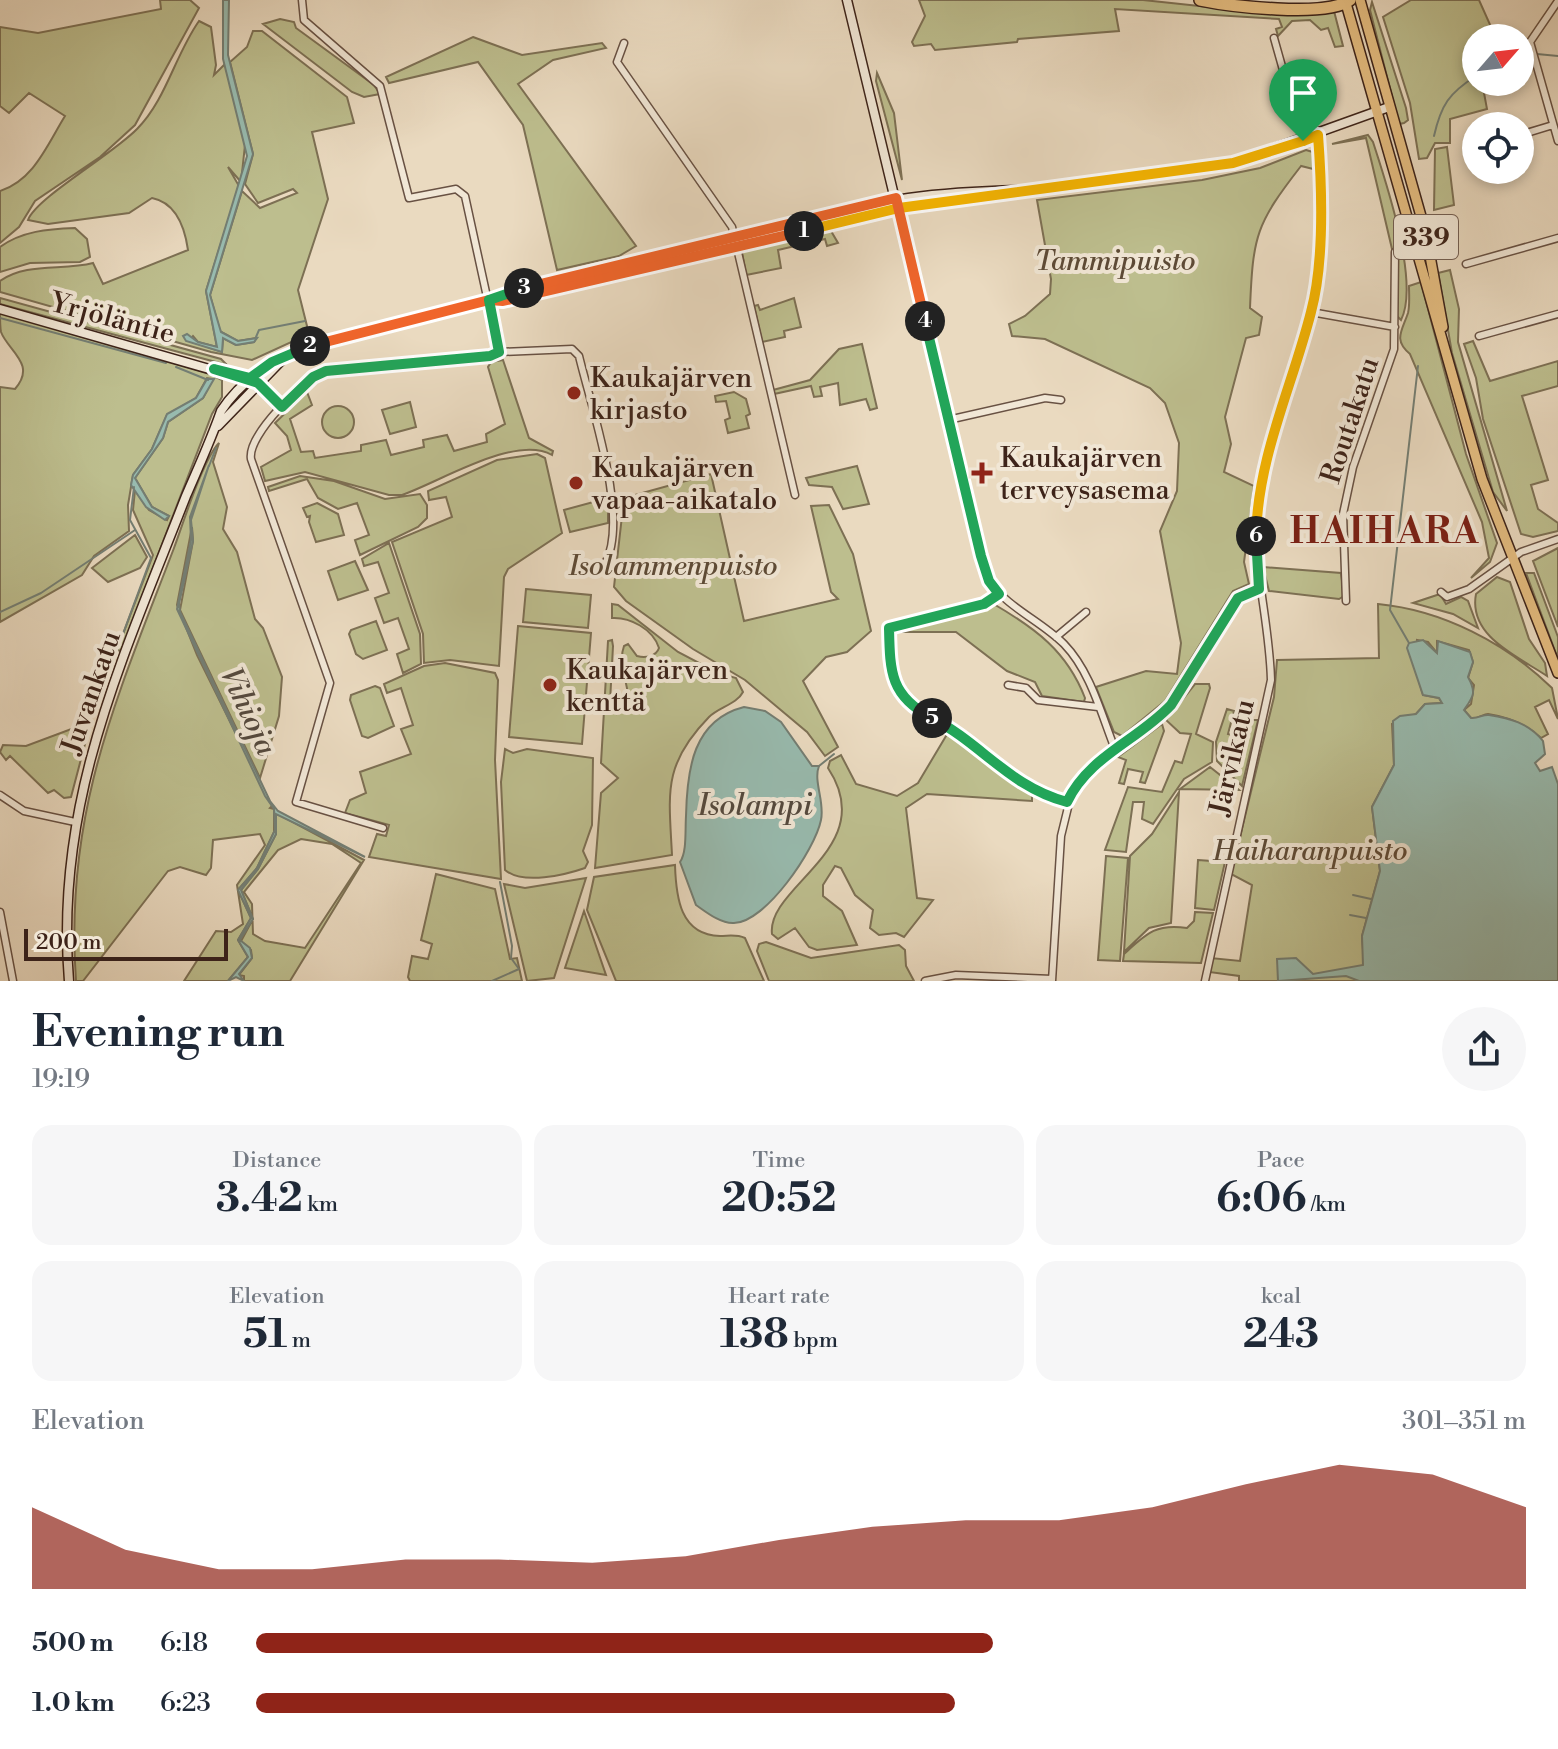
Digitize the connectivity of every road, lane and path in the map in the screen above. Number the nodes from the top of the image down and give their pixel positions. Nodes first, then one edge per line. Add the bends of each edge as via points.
1 (302, 0) edge
2 (847, 0) edge
3 (1200, 0) edge
4 (1360, 0) edge
5 (1347, 1) edge
6 (1558, 1) edge
7 (1274, 38) dead end
8 (624, 43) dead end
9 (1389, 107) junction
10 (1376, 112) junction
11 (1553, 125) junction
12 (1534, 131) edge
13 (1318, 135) junction
14 (1558, 138) edge
15 (1303, 141) junction
16 (1020, 190) junction
17 (896, 198) junction
18 (899, 208) junction
19 (734, 236) junction
20 (1558, 238) edge
21 (737, 247) junction
22 (1395, 252) dead end
23 (1466, 264) dead end
24 (490, 300) junction
25 (0, 309) edge
26 (1311, 312) junction
27 (1558, 314) edge
28 (1395, 327) junction
29 (1479, 336) dead end
30 (499, 352) junction
31 (1451, 370) junction
32 (251, 381) junction
33 (1061, 400) dead end
34 (282, 407) junction
35 (948, 420) junction
36 (795, 495) dead end
37 (1558, 539) edge
38 (1512, 559) junction
39 (605, 564) dead end
40 (1259, 589) junction
41 (1441, 592) dead end
42 (999, 594) junction
43 (1346, 601) dead end
44 (1086, 612) dead end
45 (1056, 637) junction
46 (1558, 673) edge
47 (1008, 685) dead end
48 (1098, 707) junction
49 (1115, 749) junction
50 (0, 795) edge
51 (1067, 802) junction
52 (75, 822) junction
53 (383, 828) dead end
54 (0, 912) edge
55 (1052, 980) edge
56 (13, 981) edge
57 (69, 981) edge
58 (925, 981) edge
59 (1205, 981) edge

1 - 24 street via 304,20 380,86 409,198 456,189 465,196
2 - 17 main road
3 - 5 highway via 1251,8
4 - 9 main road, 339
5 - 10 main road, 339
6 - 11 street via 1530,49
7 - 15 street
8 - 19 street via 617,62
9 - 10 main road, Juvankatu
9 - 31 main road, 339 via 1428,246
10 - 13 main road, Juvankatu
10 - 31 main road, 339
11 - 12 street
11 - 14 street
13 - 15 main road, Juvankatu
13 - 26 street, Järvikatu via 1321,176
15 - 16 main road, Juvankatu via 1233,163
16 - 17 main road, Juvankatu
16 - 18 main road, Juvankatu
17 - 18 main road
17 - 19 main road, Juvankatu
18 - 21 main road, Juvankatu
18 - 35 main road
19 - 21 street
19 - 24 main road, Juvankatu
20 - 23 street
21 - 24 main road, Juvankatu
21 - 36 street
22 - 28 street, Routakatu
24 - 30 street
24 - 32 main road, Juvankatu via 330,339 272,362
25 - 32 main road, Yrjöläntie
26 - 28 street
26 - 40 street, Järvikatu via 1260,479 1255,562
27 - 29 street
28 - 43 street, Routakatu via 1394,349 1353,467 1343,514
30 - 34 street via 326,371
30 - 39 street via 567,348 579,356 614,504 611,552
31 - 38 main road, 339
32 - 34 street
32 - 52 main road, Juvankatu via 215,430 94,740
33 - 35 street via 1045,398
34 - 53 street via 254,437 250,453 330,683 296,802
35 - 42 street via 985,573
37 - 38 street
38 - 41 street via 1462,592 1447,597
38 - 46 main road, 339
40 - 49 street via 1238,598 1171,705
40 - 59 street, Järvikatu via 1271,680
42 - 45 street
42 - 51 street via 984,604 889,628 893,681 911,707 961,735 1011,777 1041,795
44 - 45 street
45 - 48 street via 1077,660
47 - 48 street via 1026,688 1038,700
48 - 49 street
49 - 51 street via 1085,773
50 - 52 street via 24,811
51 - 55 street
52 - 57 main road, Juvankatu via 67,898
54 - 56 street
55 - 58 street via 956,975

